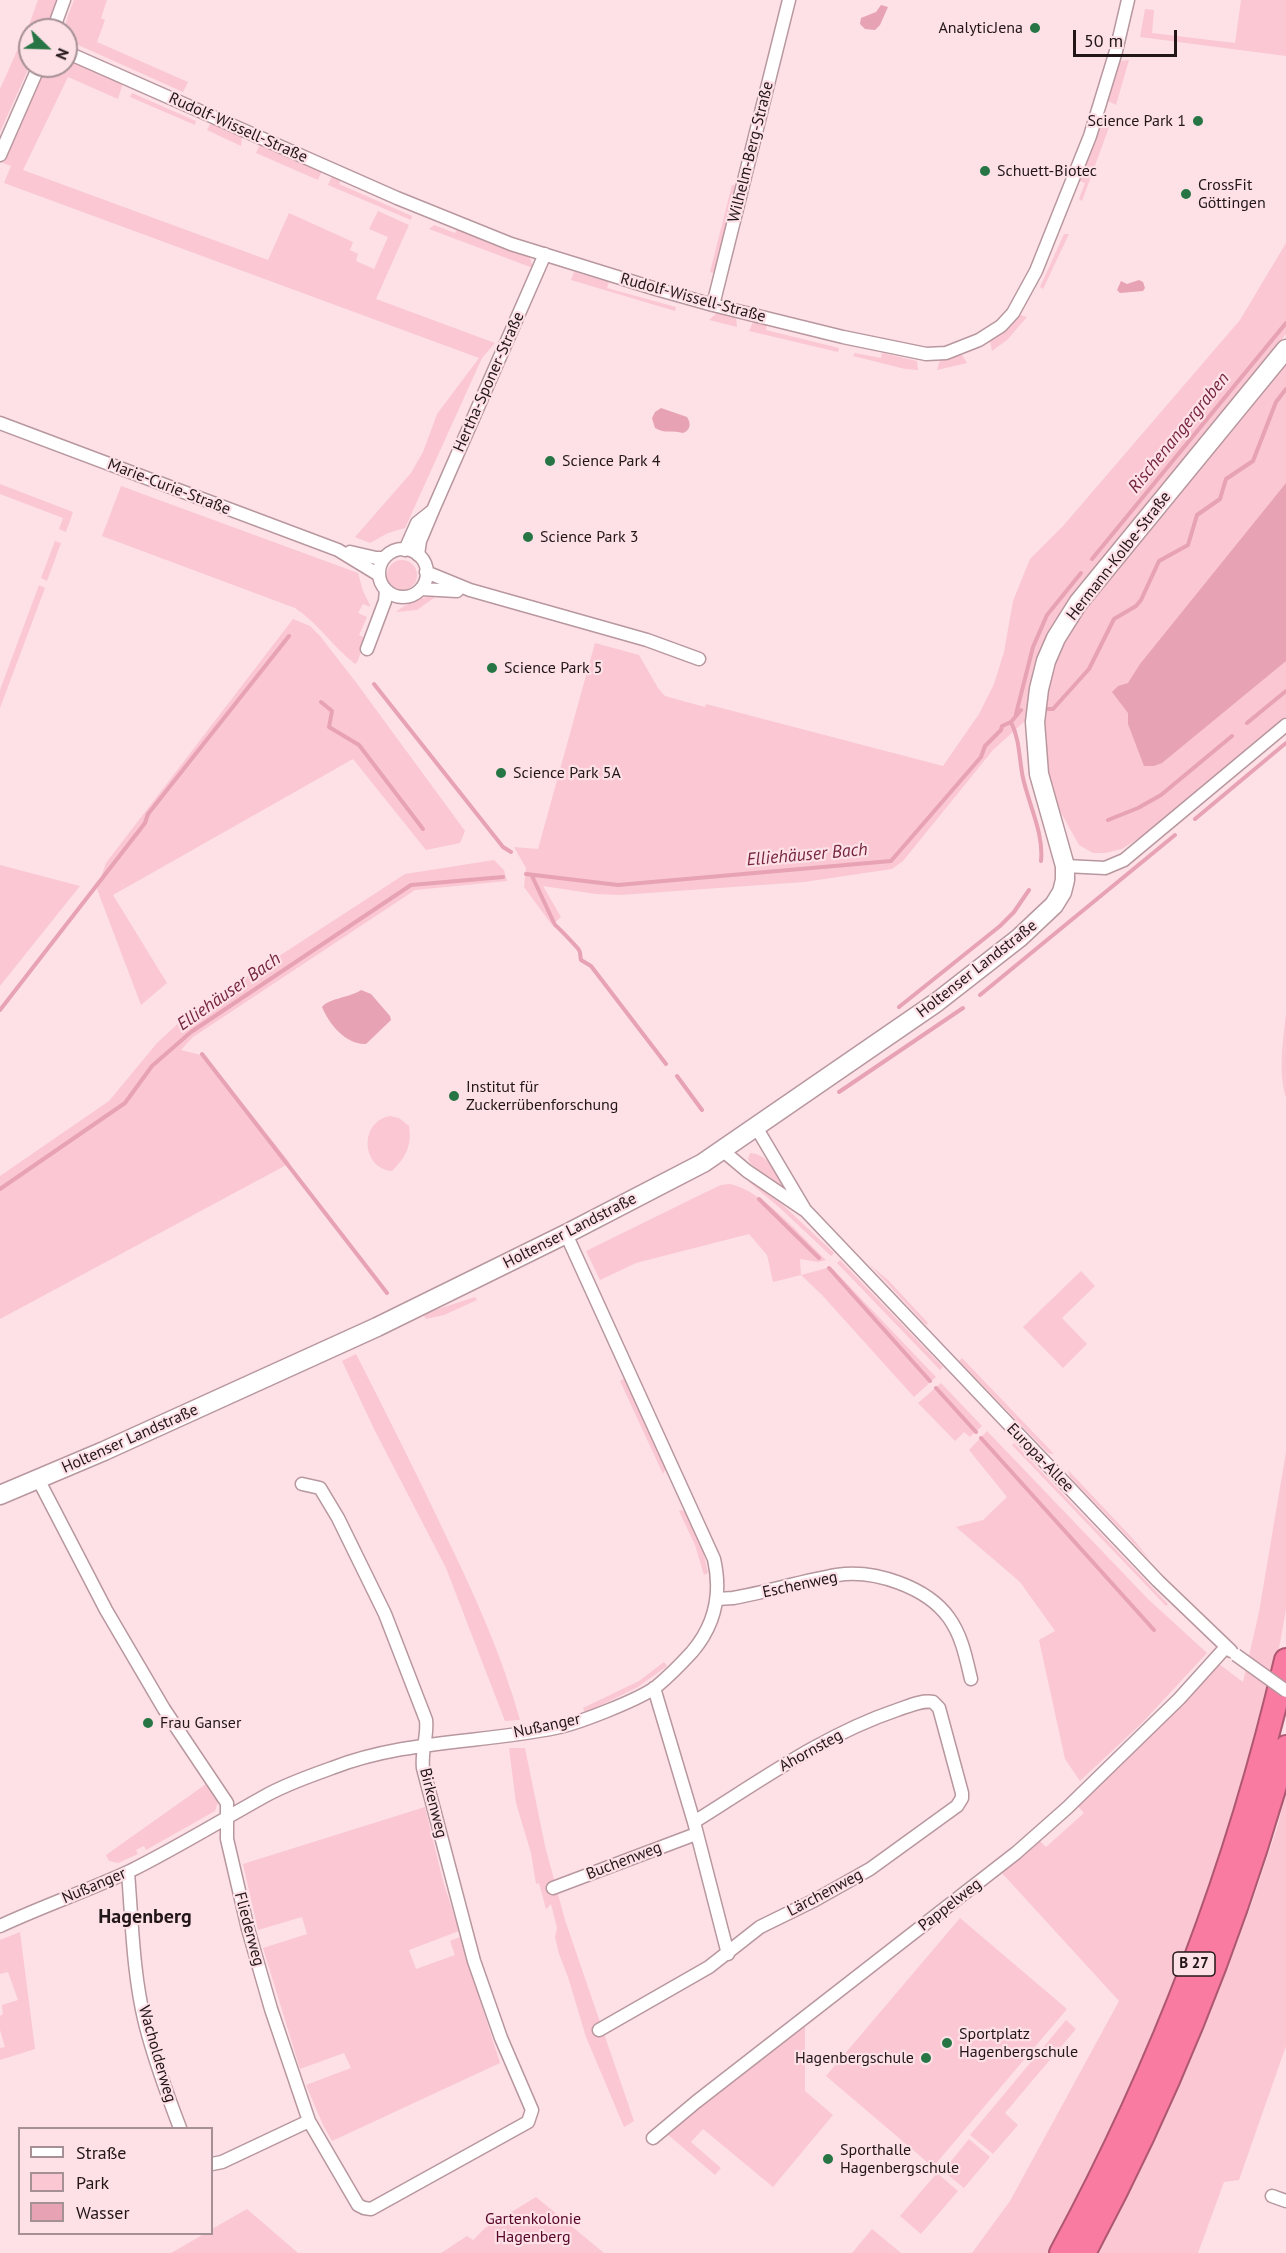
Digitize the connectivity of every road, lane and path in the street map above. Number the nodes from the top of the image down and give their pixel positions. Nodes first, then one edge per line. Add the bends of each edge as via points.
1 (64, 0) edge
2 (789, 0) edge
3 (1128, 0) edge
4 (57, 18) edge
5 (78, 57) edge
6 (34, 78) edge
7 (0, 155) edge
8 (545, 254) junction
9 (713, 304) junction
10 (1286, 349) edge
11 (0, 423) edge
12 (433, 510) junction
13 (338, 550) junction
14 (405, 550) junction
15 (418, 555) junction
16 (384, 558) junction
17 (426, 572) junction
18 (379, 575) junction
19 (421, 588) junction
20 (386, 590) junction
21 (470, 590) junction
22 (398, 597) junction
23 (373, 636) junction
24 (367, 649) dead end
25 (699, 659) dead end
26 (1286, 725) edge
27 (1065, 866) junction
28 (756, 1127) junction
29 (722, 1150) junction
30 (806, 1211) junction
31 (566, 1234) junction
32 (39, 1479) junction
33 (302, 1484) dead end
34 (0, 1495) edge
35 (717, 1599) junction
36 (1226, 1647) junction
37 (1286, 1660) edge
38 (971, 1679) dead end
39 (654, 1688) junction
40 (1286, 1691) edge
41 (936, 1704) joint
42 (424, 1744) junction
43 (1286, 1747) edge
44 (228, 1818) junction
45 (695, 1828) junction
46 (128, 1872) junction
47 (553, 1888) dead end
48 (0, 1926) edge
49 (728, 1954) junction
50 (599, 2030) dead end
51 (532, 2110) joint
52 (309, 2121) junction
53 (180, 2127) edge
54 (652, 2138) dead end
55 (213, 2164) edge
56 (1272, 2196) dead end
57 (1286, 2201) edge
58 (1061, 2253) edge
59 (1084, 2253) edge

1 - 4 street
2 - 9 street, Wilhelm-Berg-Straße
3 - 9 street, Rudolf-Wissell-Straße via 1096,118 1064,206 1036,272 1013,313 991,334 969,345 926,354
5 - 8 street, Rudolf-Wissell-Straße via 397,198
6 - 7 street
8 - 9 street, Rudolf-Wissell-Straße
8 - 12 street, Hertha-Sponer-Straße
10 - 27 street, Hermann-Kolbe-Straße via 1078,603 1051,649 1039,689 1035,738 1039,774
11 - 13 street, Marie-Curie-Straße
12 - 14 street, Hertha-Sponer-Straße via 417,523
12 - 15 street, Hertha-Sponer-Straße
13 - 16 street, Marie-Curie-Straße
13 - 18 street, Marie-Curie-Straße
14 - 15 street
14 - 16 street
15 - 17 street
16 - 18 street
17 - 19 street
17 - 21 street
18 - 20 street
19 - 21 street
19 - 22 street
20 - 22 street
20 - 23 street
21 - 25 street via 647,640
22 - 23 street
23 - 24 street
26 - 27 street via 1124,860 1105,868
27 - 28 street, Holtenser Landstraße via 1058,899 1019,938 937,1002
28 - 29 street, Holtenser Landstraße
28 - 30 street, Europa-Allee
29 - 30 street, Europa-Allee
29 - 31 street, Holtenser Landstraße
30 - 36 street, Europa-Allee via 1051,1470
31 - 32 street, Holtenser Landstraße via 356,1337
31 - 35 street, Nußanger via 714,1559
32 - 34 street, Holtenser Landstraße
32 - 44 street, Fliederweg via 111,1620 227,1803
33 - 42 street, Birkenweg via 320,1488 327,1498 385,1614 426,1720
35 - 38 street, Eschenweg via 838,1575 871,1576 896,1583 921,1594 949,1617 958,1632
35 - 39 street, Nußanger via 705,1637
36 - 40 street, Europa-Allee, bridge
36 - 54 street, Pappelweg via 1179,1699 1016,1853
37 - 58 highway, B 27 via 1243,1823 1193,1967 1140,2096
39 - 42 street, Nußanger via 557,1728
39 - 45 street
41 - 45 street, Ahornsteg via 923,1702 875,1718 799,1755
41 - 49 street, Lärchenweg via 960,1780 960,1803 870,1869 760,1927
42 - 44 street, Nußanger via 334,1767 267,1795
42 - 51 street, Birkenweg via 423,1767 474,1962
43 - 59 highway, B 27 via 1245,1883 1202,2003 1145,2133
44 - 46 street, Nußanger
44 - 52 street, Fliederweg via 227,1839 248,1929
45 - 47 street, Buchenweg
45 - 49 street
46 - 48 street, Nußanger
46 - 53 street, Wacholderweg via 144,2022
49 - 50 street, Lärchenweg
51 - 52 street, Fliederweg via 528,2122 371,2209 358,2205
52 - 55 street
56 - 57 street

